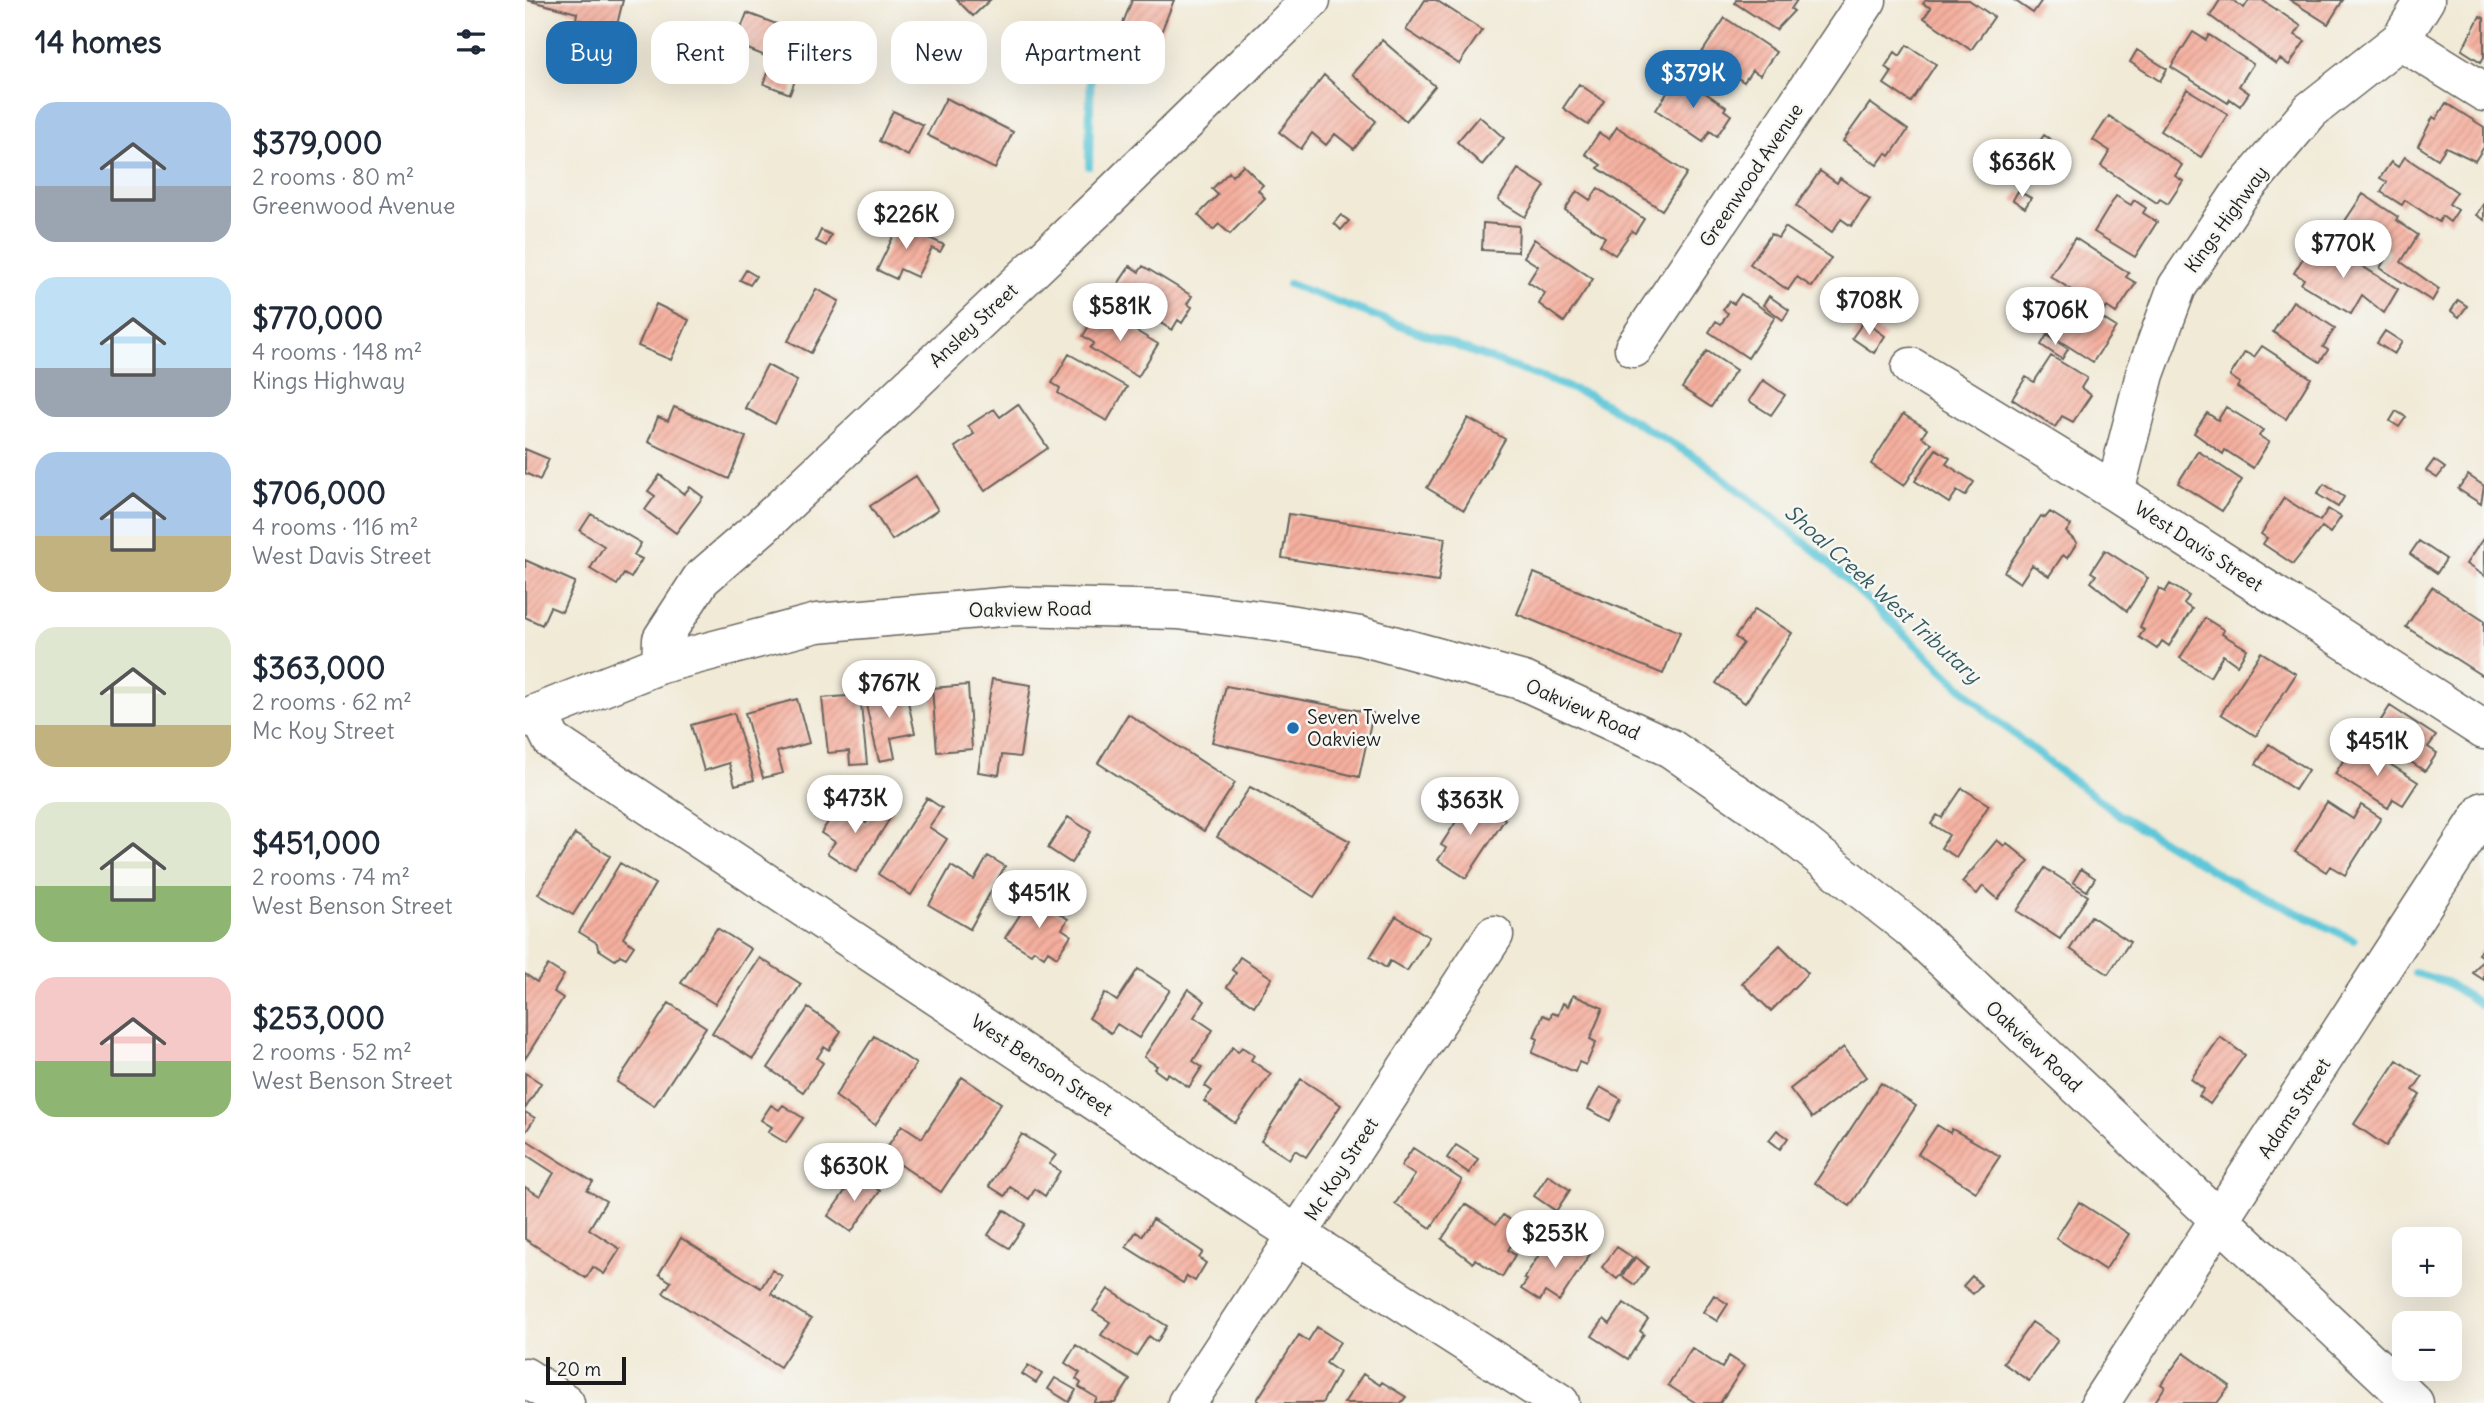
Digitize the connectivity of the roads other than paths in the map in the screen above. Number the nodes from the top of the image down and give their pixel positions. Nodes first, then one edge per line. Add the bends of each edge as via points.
1 (1311, 0) edge
2 (1867, 0) edge
3 (2425, 0) edge
4 (1276, 17) edge
5 (2400, 40) junction
6 (2484, 92) edge
7 (1634, 348) dead end
8 (1911, 367) dead end
9 (2115, 492) junction
10 (661, 664) junction
11 (531, 715) edge
12 (2484, 730) edge
13 (2484, 811) edge
14 (1494, 935) dead end
15 (2220, 1222) junction
16 (1298, 1235) junction
17 (525, 1377) edge
18 (565, 1403) edge
19 (1187, 1403) edge
20 (1560, 1403) edge
21 (2100, 1403) edge
22 (2414, 1403) edge

1 - 4 street, Ansley Street
2 - 7 street, Greenwood Avenue
3 - 5 street, Kings Highway
4 - 10 street, Ansley Street via 780,509 701,579 662,639
5 - 6 street
5 - 9 street, Kings Highway via 2311,110 2239,195 2176,287 2145,374
8 - 9 street, West Davis Street
9 - 12 street, West Davis Street
10 - 11 street, Oakview Road
10 - 15 street, Oakview Road via 817,623 1026,606 1178,610 1282,623 1360,636 1524,681 1670,748 1772,818 1910,928
11 - 16 street, West Benson Street via 552,741
13 - 15 street, Adams Street
14 - 16 street, Mc Koy Street
15 - 21 street, Adams Street
15 - 22 street, Oakview Road
16 - 19 street, Mc Koy Street
16 - 20 street, West Benson Street
17 - 18 street

